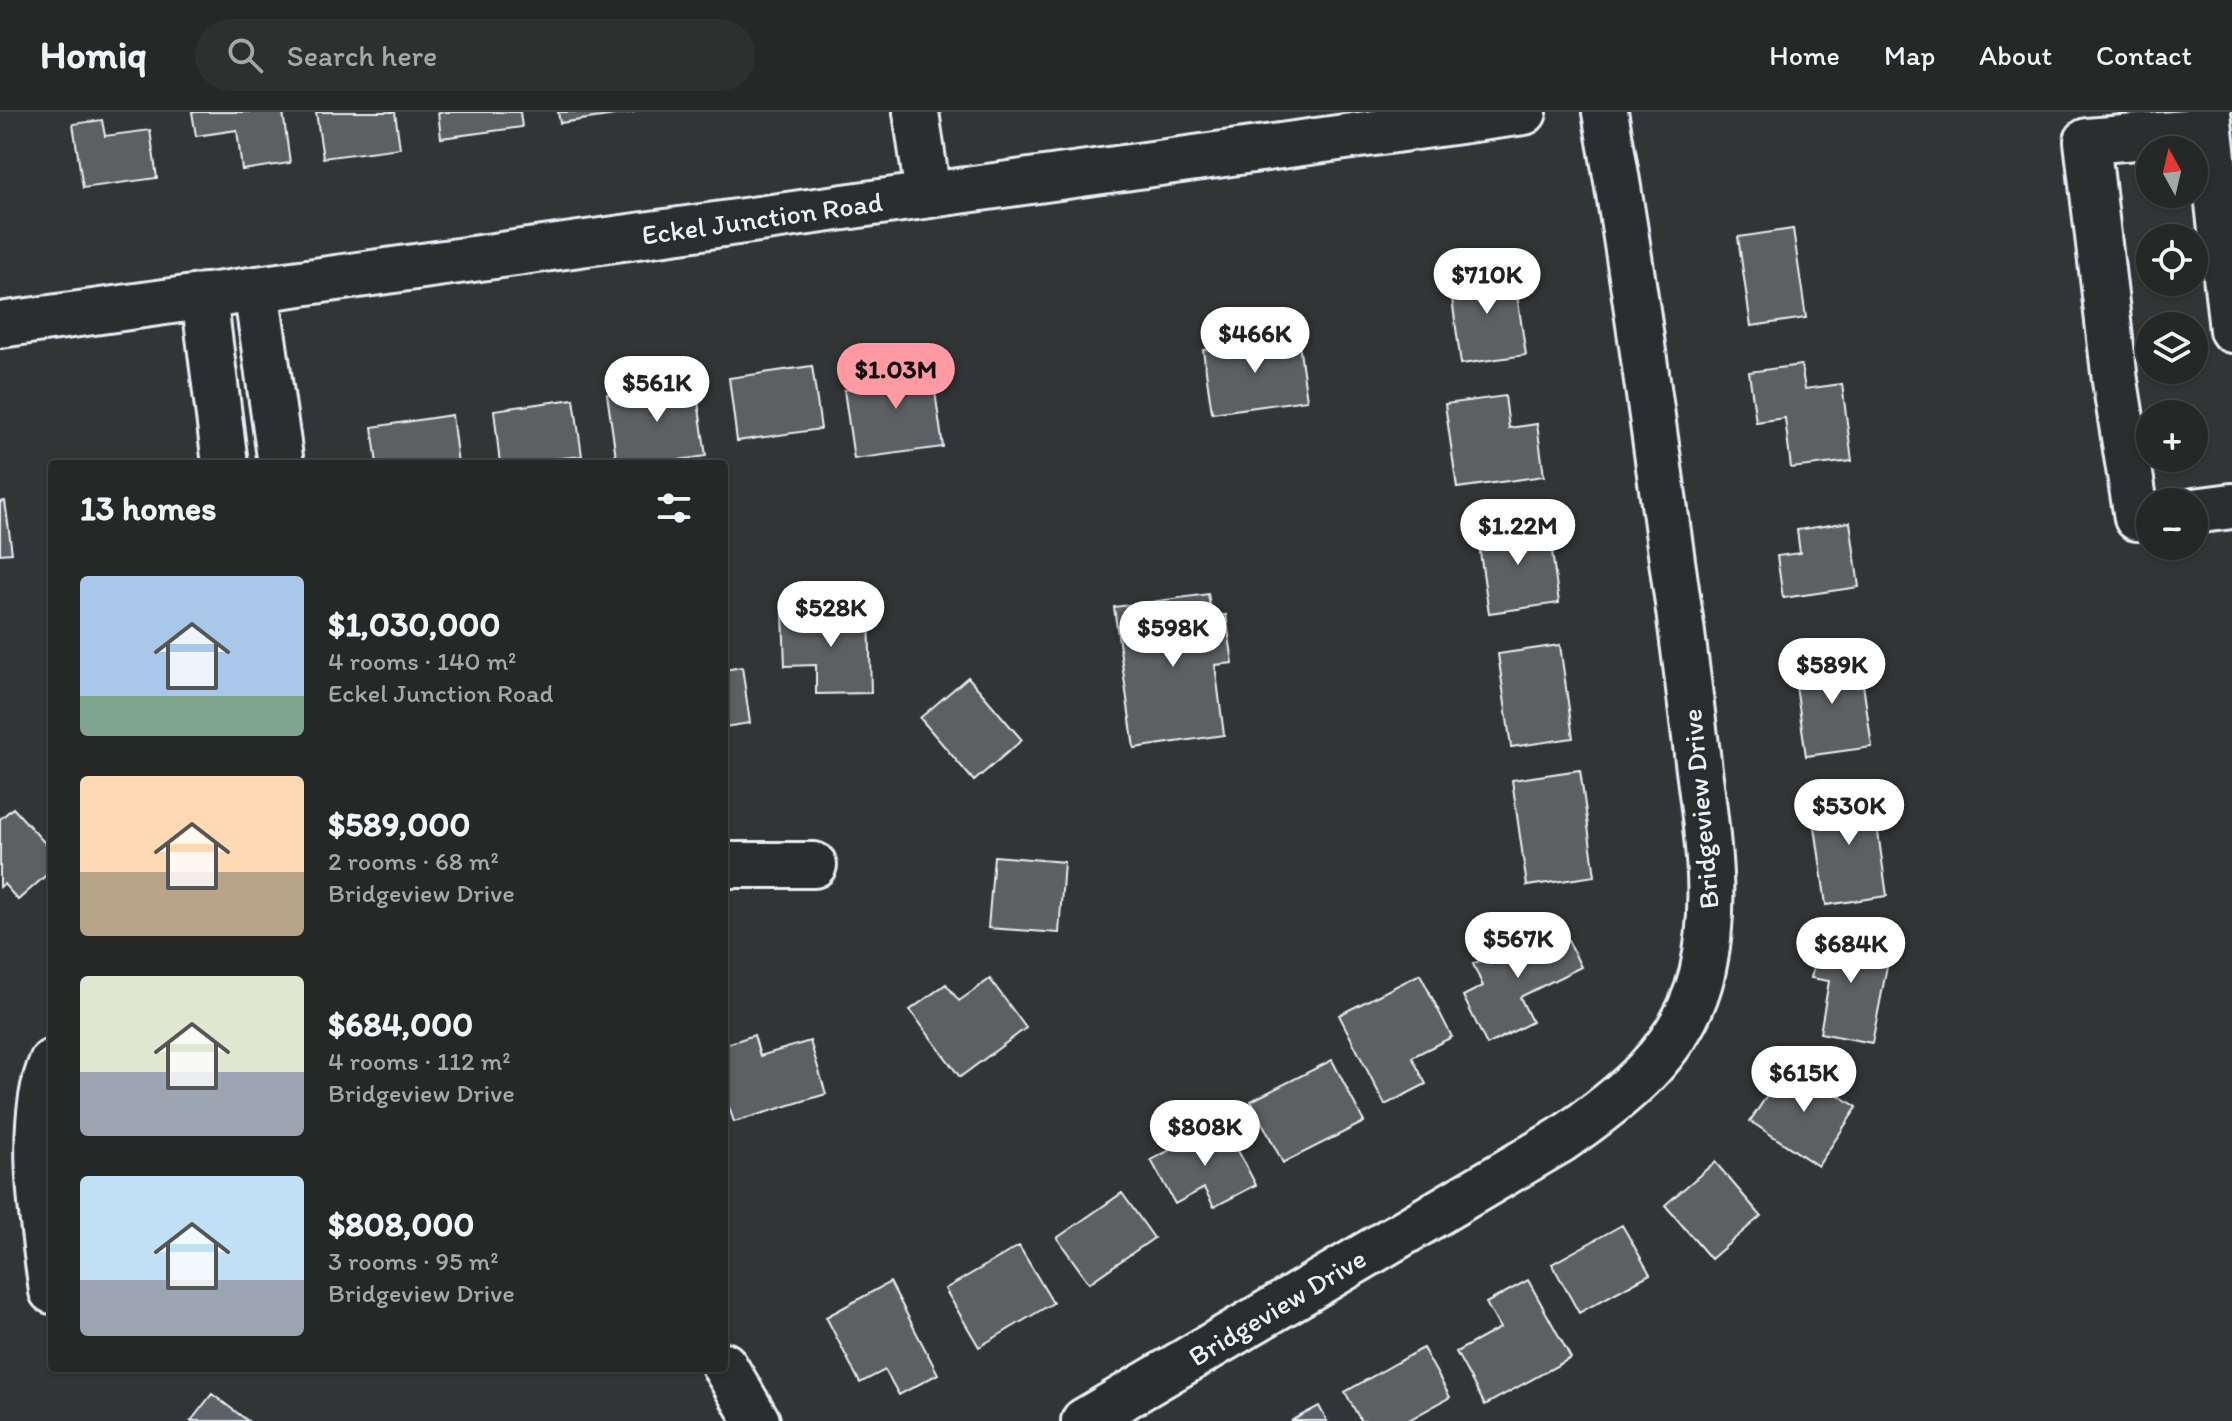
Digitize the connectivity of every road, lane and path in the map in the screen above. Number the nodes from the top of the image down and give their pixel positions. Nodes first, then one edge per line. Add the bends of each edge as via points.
1 (916, 112) edge
2 (1524, 112) edge
3 (1605, 112) edge
4 (2209, 121) edge
5 (928, 195) junction
6 (2228, 249) edge
7 (256, 289) junction
8 (204, 296) junction
9 (0, 325) edge
10 (2232, 330) edge
11 (224, 460) edge
12 (280, 460) edge
13 (2232, 506) edge
14 (2208, 509) edge
15 (2136, 512) edge
16 (728, 865) edge
17 (814, 865) dead end
18 (48, 1071) edge
19 (48, 1261) edge
20 (728, 1372) edge
21 (757, 1421) edge
22 (1084, 1421) edge

1 - 5 street
2 - 5 street, Eckel Junction Road
3 - 22 street, Bridgeview Drive via 1711,862 1711,919 1702,976 1666,1050 1607,1108
4 - 6 street
4 - 15 street via 2087,141
5 - 7 street, Eckel Junction Road
6 - 10 street
7 - 8 street, Eckel Junction Road
7 - 12 street
8 - 9 street, Eckel Junction Road
8 - 11 street
13 - 14 street
16 - 17 street
18 - 19 street via 43,1082 39,1192
20 - 21 street

